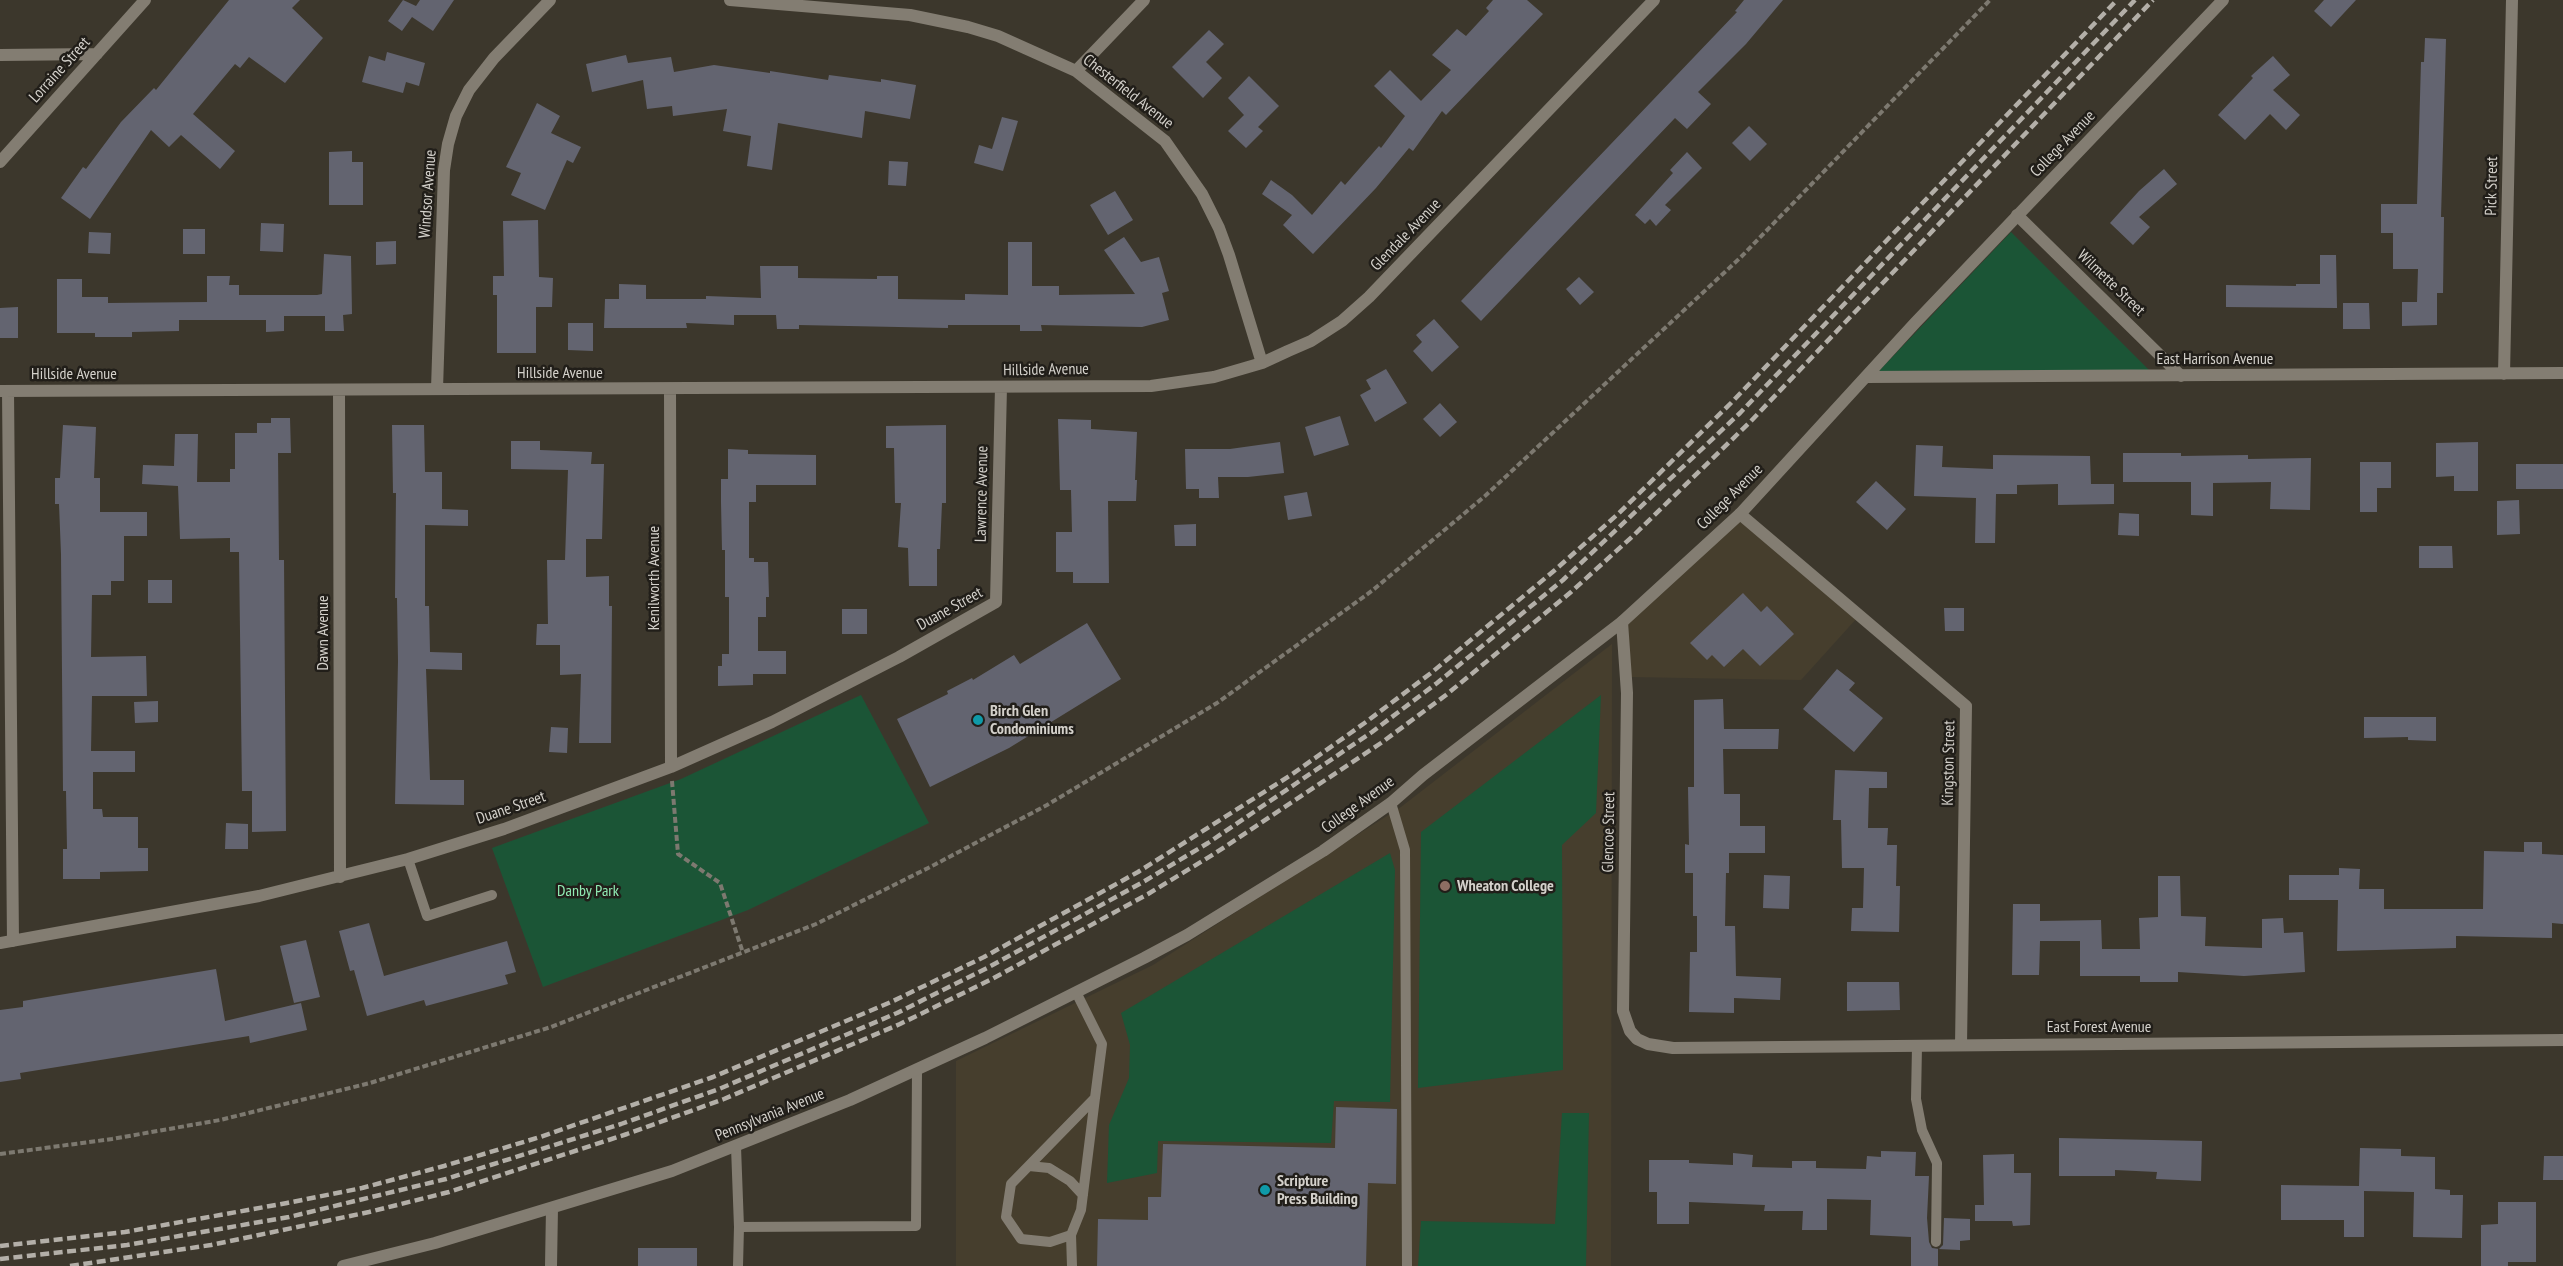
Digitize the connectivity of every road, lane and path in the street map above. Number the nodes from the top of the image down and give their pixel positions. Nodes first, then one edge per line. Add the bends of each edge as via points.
1 (145, 0) edge
2 (550, 0) edge
3 (730, 0) edge
4 (1144, 0) edge
5 (1654, 0) edge
6 (1990, 0) edge
7 (2223, 0) edge
8 (2512, 0) edge
9 (0, 54) edge
10 (98, 54) junction
11 (1076, 71) junction
12 (0, 162) edge
13 (2017, 215) junction
14 (1262, 363) junction
15 (2563, 373) edge
16 (2504, 374) junction
17 (2181, 376) junction
18 (1866, 377) junction
19 (1120, 385) joint
20 (1001, 387) junction
21 (437, 389) junction
22 (670, 389) junction
23 (339, 390) junction
24 (4, 391) edge
25 (1740, 514) junction
26 (996, 602) joint
27 (1622, 622) junction
28 (4, 662) edge
29 (671, 767) junction
30 (1391, 803) junction
31 (408, 859) junction
32 (340, 877) junction
33 (492, 895) dead end
34 (1187, 935) joint
35 (13, 941) junction
36 (0, 943) edge
37 (743, 953) junction
38 (1076, 992) junction
39 (1637, 1039) joint
40 (2563, 1040) edge
41 (1962, 1045) junction
42 (1917, 1046) junction
43 (917, 1070) junction
44 (1095, 1098) junction
45 (736, 1147) junction
46 (0, 1154) edge
47 (1029, 1166) junction
48 (1083, 1195) junction
49 (552, 1209) junction
50 (739, 1227) junction
51 (1071, 1235) junction
52 (1936, 1242) dead end
53 (343, 1266) edge
54 (551, 1266) edge
55 (738, 1266) edge
56 (1072, 1266) edge
57 (1407, 1266) edge

1 - 10 street, Lorraine Street
2 - 21 street, Windsor Avenue via 494,58 469,90 456,116 444,170
3 - 11 street, Chesterfield Avenue via 910,15 998,36
4 - 11 street
5 - 14 street, Glendale Avenue via 1370,297 1311,341
6 - 37 path via 1741,257 1485,496 1372,590 1217,703 1047,805 934,866
7 - 13 street, College Avenue
8 - 16 street, Pick Street
9 - 10 street
10 - 12 street, Lorraine Street
11 - 14 street, Chesterfield Avenue via 1165,141 1202,194 1220,228
13 - 17 street, Wilmette Street
13 - 18 street, College Avenue
14 - 19 street, Glendale Avenue via 1193,381
15 - 16 street, East Harrison Avenue
16 - 17 street, East Harrison Avenue
17 - 18 street, East Harrison Avenue
18 - 25 street, College Avenue
19 - 20 street, Hillside Avenue
20 - 22 street, Hillside Avenue
20 - 26 street, Lawrence Avenue
21 - 22 street, Hillside Avenue
21 - 23 street, Hillside Avenue
22 - 29 street, Kenilworth Avenue
23 - 24 street, Hillside Avenue
23 - 32 street, Dawn Avenue
24 - 28 street
25 - 27 street, College Avenue
25 - 41 street, Kingston Street via 1966,706
26 - 29 street, Duane Street via 834,692
27 - 30 street, College Avenue
27 - 39 street, Glencoe Street via 1628,693 1623,1011
28 - 35 street
29 - 31 street, Duane Street
29 - 37 path via 678,854 720,884
30 - 34 street, College Avenue
30 - 57 lane via 1405,850
31 - 32 street, Duane Street
31 - 33 lane via 428,916
32 - 35 street, Duane Street via 174,913
34 - 38 street, Pennsylvania Avenue
35 - 36 street, Duane Street
37 - 46 path via 551,1027 333,1093 220,1120
38 - 43 street, Pennsylvania Avenue
38 - 44 lane via 1102,1044
39 - 42 street, East Forest Avenue via 1672,1048
40 - 41 street, East Forest Avenue
41 - 42 street, East Forest Avenue
42 - 52 lane via 1916,1099 1922,1130 1936,1163
43 - 45 street, Pennsylvania Avenue
43 - 50 lane via 916,1226
44 - 47 lane
44 - 48 lane
45 - 49 street, Pennsylvania Avenue
45 - 50 lane
47 - 48 lane via 1049,1168 1071,1181
47 - 51 lane via 1011,1184 1006,1217 1021,1239 1050,1242
48 - 51 lane
49 - 53 street, Pennsylvania Avenue
49 - 54 street
50 - 55 lane
51 - 56 lane

